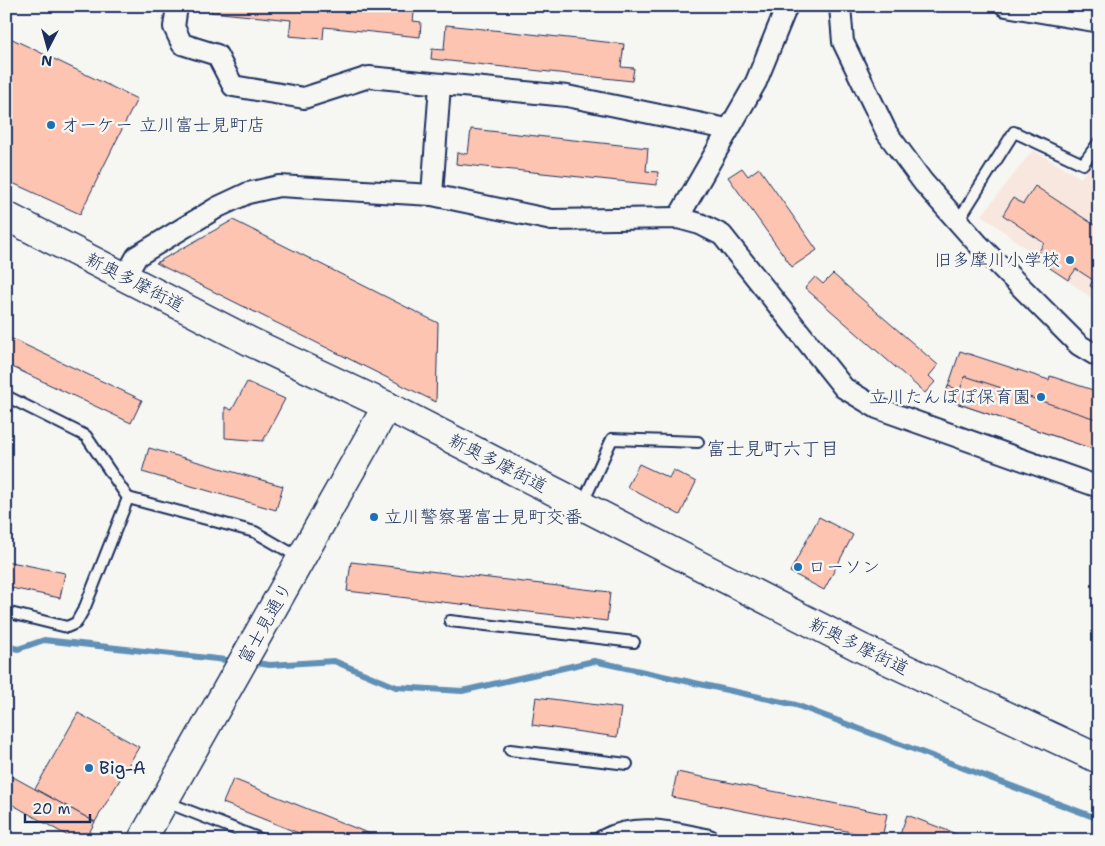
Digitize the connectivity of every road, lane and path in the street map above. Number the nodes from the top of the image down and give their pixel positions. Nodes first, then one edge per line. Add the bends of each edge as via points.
1 (177, 6) edge
2 (787, 6) edge
3 (840, 6) edge
4 (1006, 6) edge
5 (1099, 22) edge
6 (440, 85) junction
7 (727, 129) junction
8 (1099, 142) edge
9 (432, 195) junction
10 (6, 216) edge
11 (678, 218) junction
12 (958, 221) junction
13 (125, 277) junction
14 (1099, 357) edge
15 (6, 396) edge
16 (387, 406) junction
17 (698, 442) dead end
18 (1099, 487) edge
19 (128, 498) junction
20 (582, 506) junction
21 (301, 558) junction
22 (6, 612) edge
23 (450, 621) dead end
24 (634, 642) dead end
25 (510, 750) dead end
26 (1099, 759) edge
27 (626, 764) dead end
28 (164, 801) junction
29 (142, 840) edge
30 (263, 840) edge
31 (604, 840) edge
32 (710, 840) edge

1 - 6 street via 174,27 182,44 217,55 233,86 304,98 369,77
2 - 7 street via 756,82
3 - 12 street via 843,42 892,140
4 - 5 street
6 - 7 street via 567,96
6 - 9 street
7 - 11 street
8 - 12 lane via 1083,164 1014,132
9 - 11 street via 552,220
9 - 13 street via 279,186 248,193 218,207 137,256
10 - 13 main road, 新奥多摩街道
11 - 18 street via 722,235 844,388 877,408
12 - 14 street via 1079,344
13 - 16 main road, 新奥多摩街道 via 251,342
15 - 19 lane via 86,436
16 - 20 main road, 新奥多摩街道
16 - 21 main road, 富士見通り
17 - 20 lane via 612,439
19 - 21 lane via 255,532
19 - 22 lane via 76,623 67,627
20 - 26 main road, 新奥多摩街道 via 859,648
21 - 28 main road, 富士見通り
23 - 24 lane
25 - 27 lane
28 - 29 main road, 富士見通り
28 - 30 lane
31 - 32 street via 636,830 661,830

